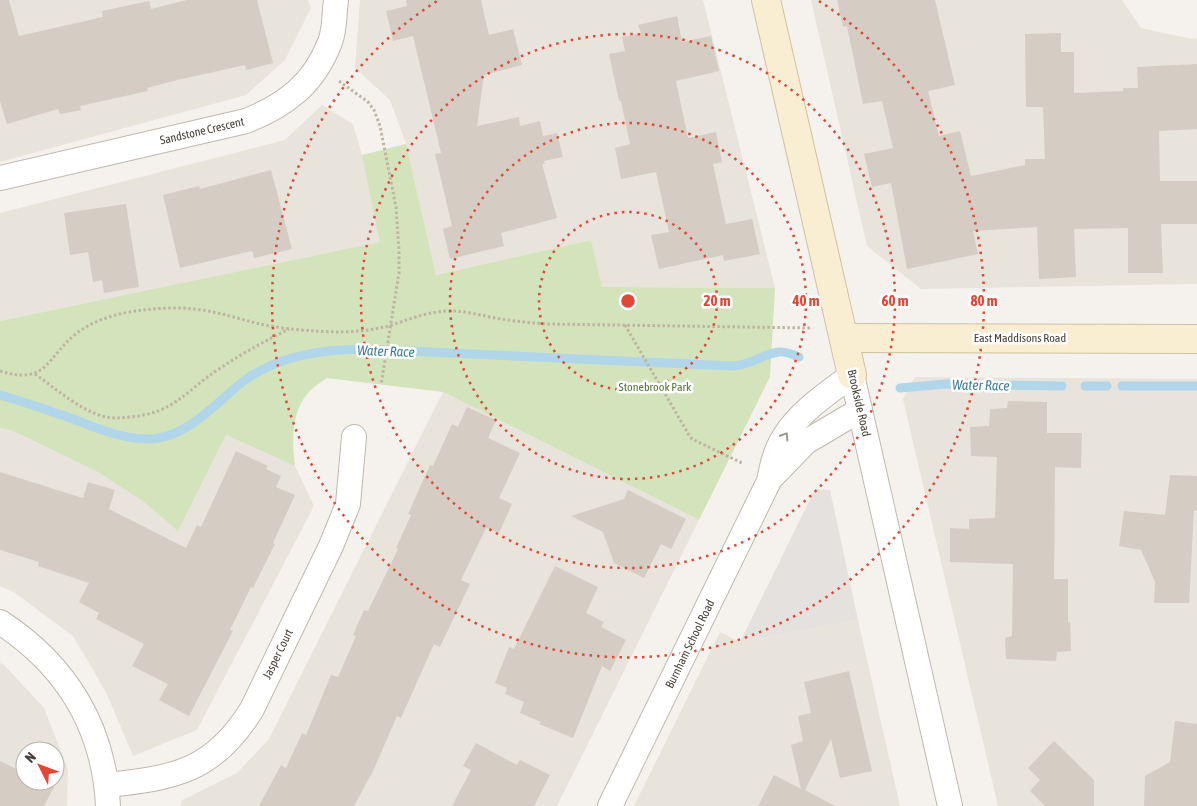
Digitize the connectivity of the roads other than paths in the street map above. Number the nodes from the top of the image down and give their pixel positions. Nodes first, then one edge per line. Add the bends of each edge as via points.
1 (336, 0) edge
2 (766, 0) edge
3 (0, 178) edge
4 (844, 338) junction
5 (1197, 339) edge
6 (852, 375) junction
7 (860, 410) junction
8 (354, 437) dead end
9 (769, 481) junction
10 (0, 622) edge
11 (108, 796) edge
12 (610, 806) edge
13 (950, 806) edge

1 - 3 street, Sandstone Crescent via 331,41 317,68 304,86 267,113 246,121
2 - 4 street, Brookside Road
4 - 5 street, East Maddisons Road
4 - 6 street, Brookside Road
6 - 7 street, Brookside Road
9 -> 6 street, Burnham School Road via 780,445 792,426
7 - 9 street, Burnham School Road via 806,442
7 - 13 street, Brookside Road
8 - 11 street, Jasper Court via 348,504 331,546 241,726 210,757 189,769
9 - 12 street, Burnham School Road
10 - 11 street via 38,650 72,690 95,738

